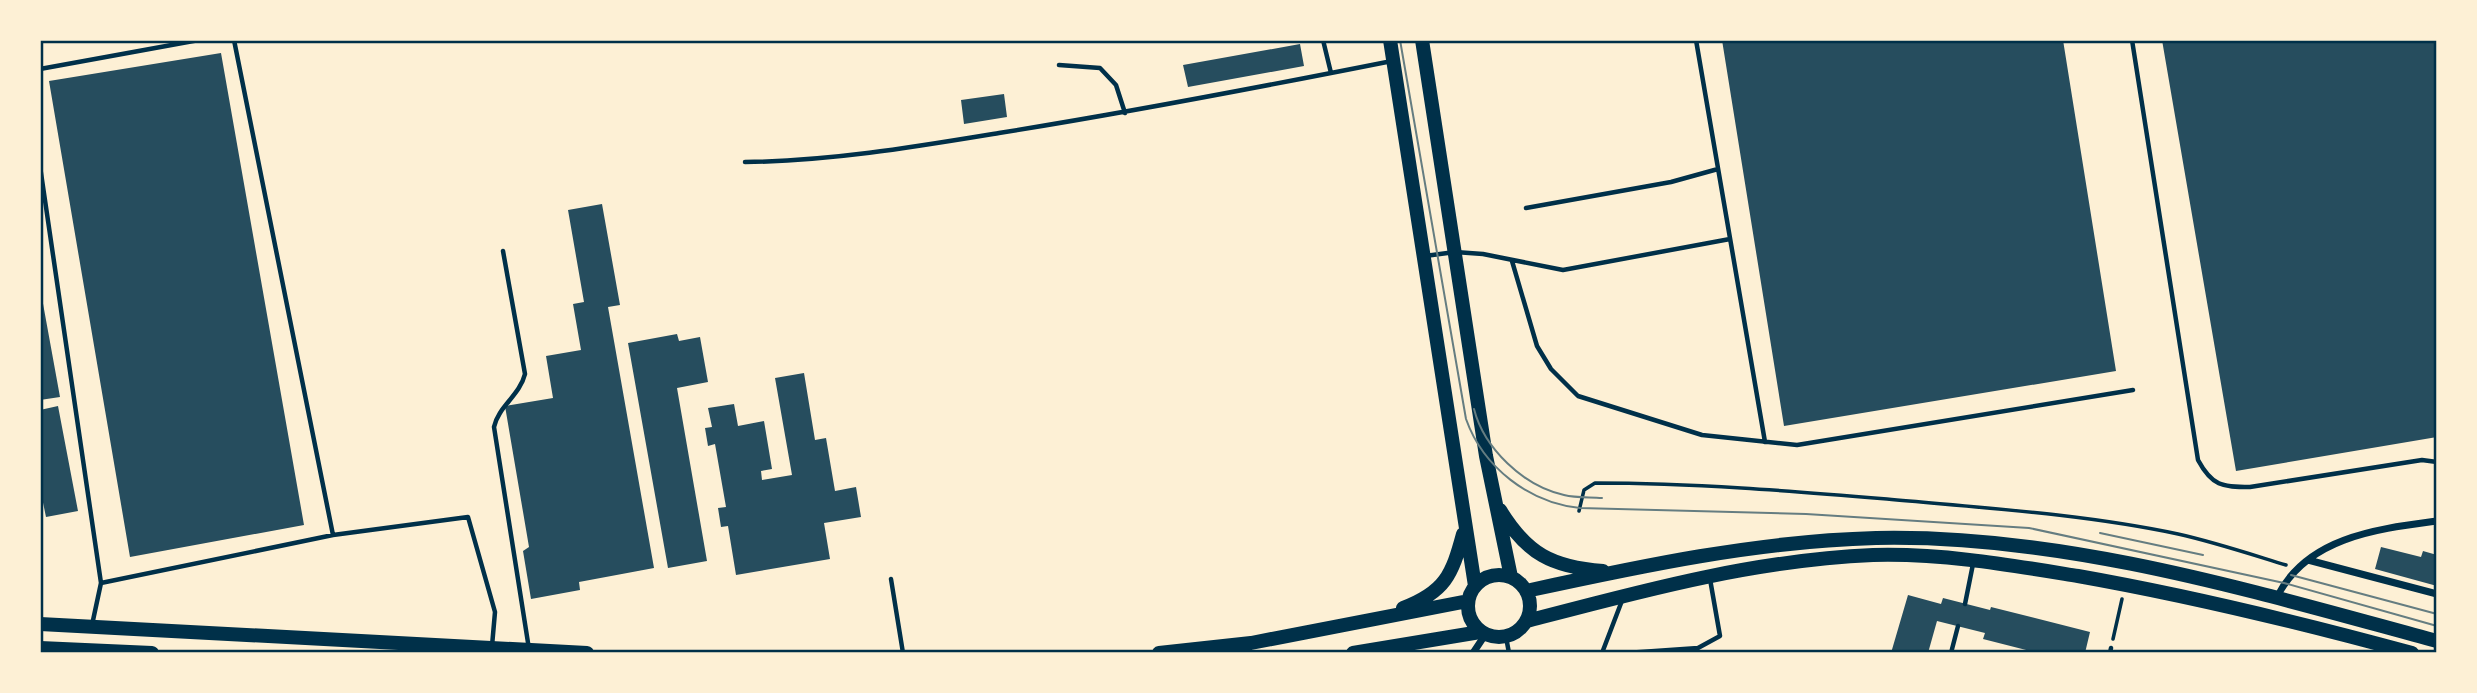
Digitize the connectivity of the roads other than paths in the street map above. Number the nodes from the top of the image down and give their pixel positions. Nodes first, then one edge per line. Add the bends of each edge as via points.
1 (199, 40) edge
2 (234, 40) edge
3 (1323, 40) edge
4 (1390, 40) edge
5 (1422, 40) edge
6 (1696, 40) edge
7 (2132, 40) edge
8 (1393, 61) junction
9 (1059, 65) dead end
10 (40, 69) edge
11 (1332, 73) junction
12 (1125, 113) junction
13 (745, 162) dead end
14 (40, 166) edge
15 (1718, 169) junction
16 (1526, 208) dead end
17 (1731, 239) junction
18 (503, 251) dead end
19 (1455, 252) junction
20 (1424, 256) junction
21 (1511, 261) junction
22 (2133, 390) dead end
23 (1765, 442) junction
24 (2437, 462) edge
25 (1494, 501) junction
26 (2437, 522) edge
27 (1464, 529) junction
28 (332, 535) junction
29 (1974, 559) junction
30 (2308, 560) junction
31 (1618, 572) junction
32 (1709, 575) junction
33 (1511, 577) junction
34 (891, 579) dead end
35 (101, 583) junction
36 (1475, 586) junction
37 (1526, 591) junction
38 (2437, 594) edge
39 (1625, 595) junction
40 (2277, 598) junction
41 (1468, 601) junction
42 (1965, 604) dead end
43 (1527, 621) junction
44 (1362, 622) junction
45 (40, 624) edge
46 (92, 626) junction
47 (1958, 626) dead end
48 (1482, 633) junction
49 (1506, 637) junction
50 (2437, 641) edge
51 (40, 648) edge
52 (492, 648) junction
53 (529, 650) junction
54 (152, 653) edge
55 (587, 653) edge
56 (903, 653) edge
57 (1159, 653) edge
58 (1353, 653) edge
59 (1473, 653) edge
60 (1509, 653) edge
61 (1602, 653) edge
62 (1626, 653) edge
63 (1951, 653) edge
64 (2412, 653) edge

1 - 10 lane
2 - 28 lane
3 - 11 lane
4 - 8 main road
5 - 19 main road
6 - 15 lane
7 - 24 lane via 2198,460 2207,477 2224,487 2250,488 2422,460
8 - 11 lane
8 - 20 main road
9 - 12 lane via 1100,68 1116,85
11 - 12 lane
12 - 13 lane via 904,149 804,161
14 - 35 lane
15 - 16 lane via 1671,183
15 - 17 lane
17 - 21 lane via 1563,270
17 - 23 lane
18 - 53 lane via 524,374 494,427
19 - 20 lane
19 - 21 lane
19 - 25 main road
20 - 27 main road
21 - 23 lane via 1537,346 1551,369 1578,396 1702,435
22 - 23 lane via 1797,445
25 - 31 main road via 1515,533 1545,558 1569,567
25 - 33 main road
26 - 30 street via 2364,533 2333,543
27 - 36 main road
27 - 44 main road via 1446,583 1424,598
28 - 35 lane
28 - 52 lane via 468,517 495,612
29 - 32 main road via 1874,555
29 - 42 lane
29 - 64 main road via 2270,615
30 - 38 street via 2411,583
30 - 40 street via 2284,583
31 - 37 main road
31 - 40 main road via 1785,545 1876,538 1952,540 2069,554
32 - 39 main road
32 - 62 lane via 1720,636 1698,648
33 - 36 main road via 1492,576
33 - 37 main road
34 - 56 lane
35 - 46 lane
36 - 41 main road
37 - 43 main road
39 - 43 main road
39 - 61 lane
40 - 50 main road
41 - 44 main road
41 - 48 main road via 1472,623
43 - 49 main road
44 - 57 main road via 1251,643
45 - 46 main road
46 - 52 main road
47 - 63 lane
48 - 49 main road
48 - 58 main road
48 - 59 street
49 - 60 lane
51 - 54 main road
52 - 53 main road
53 - 55 main road

